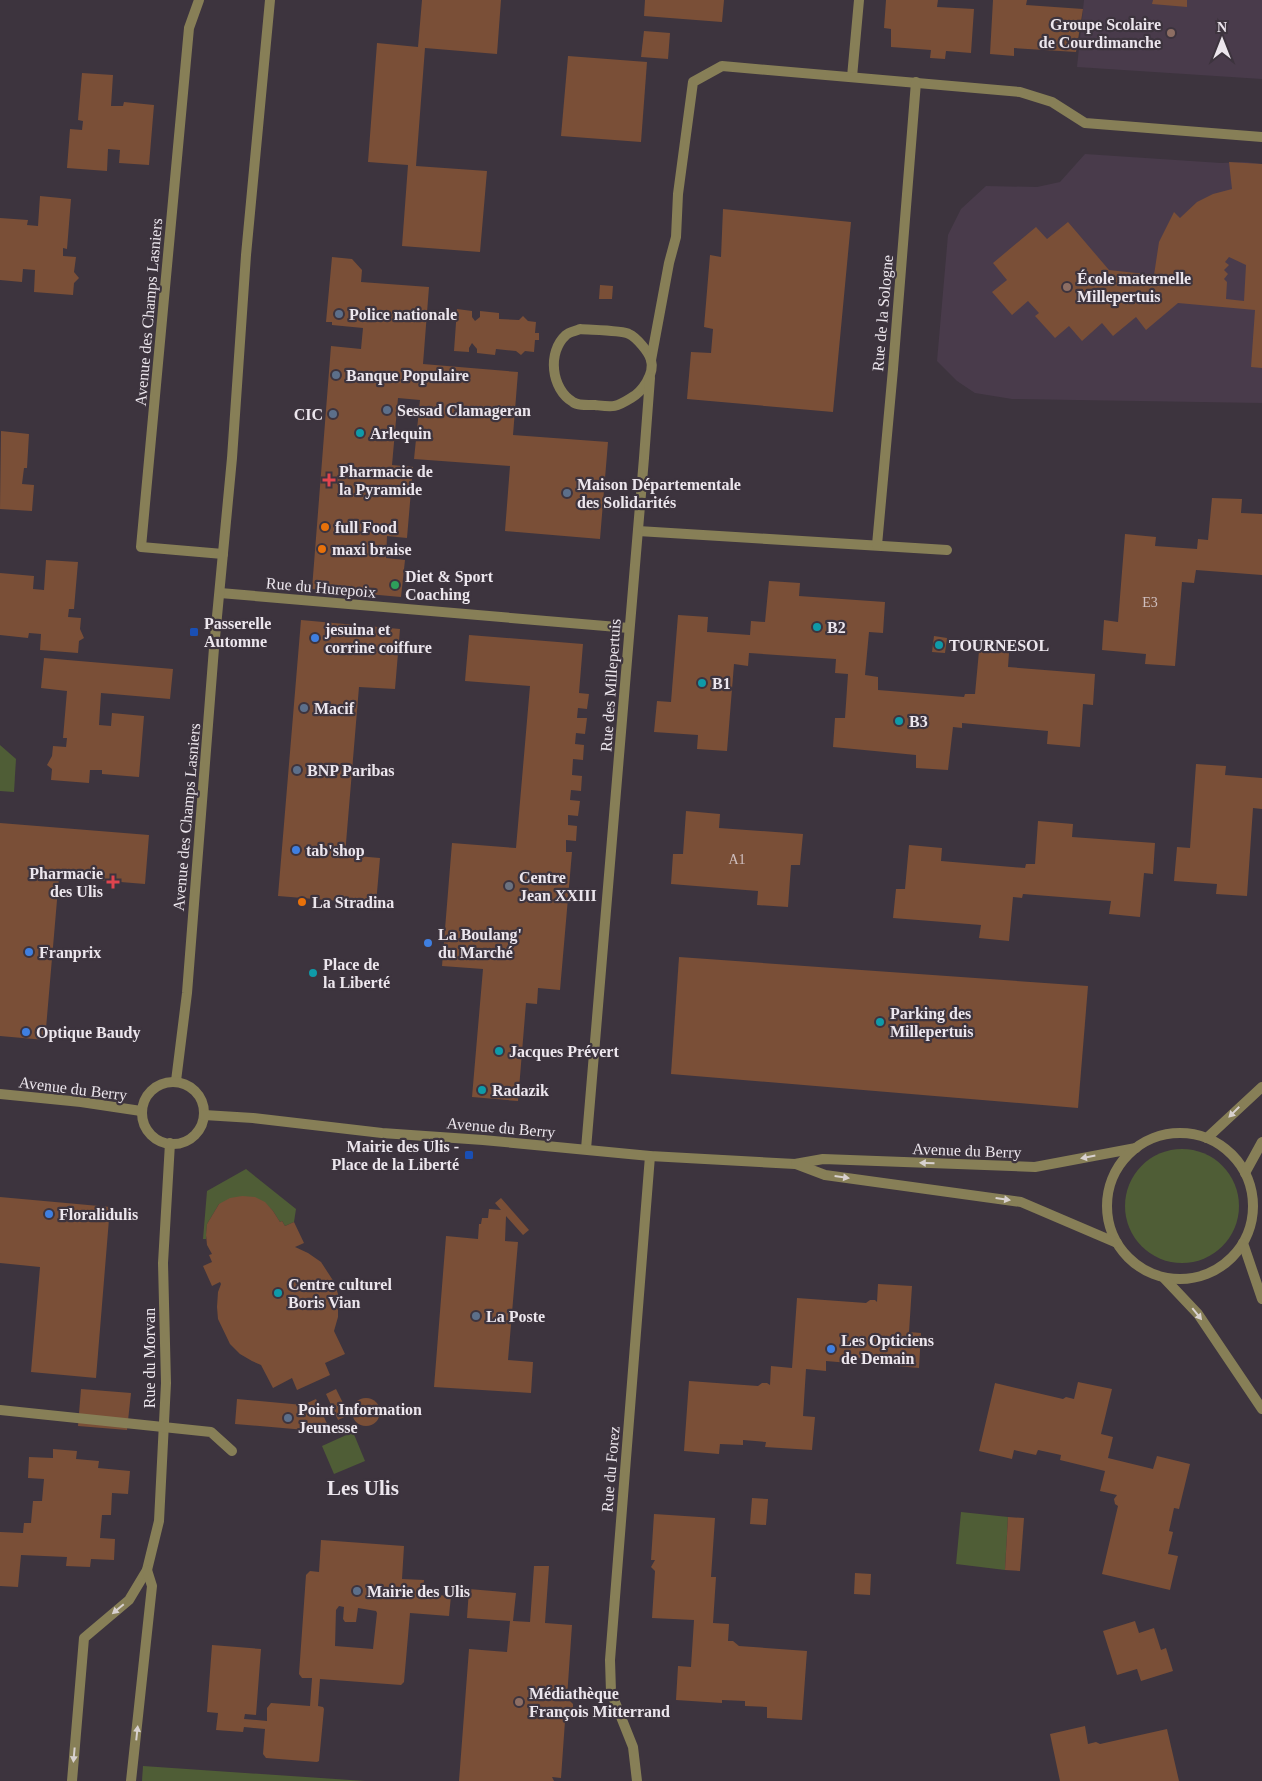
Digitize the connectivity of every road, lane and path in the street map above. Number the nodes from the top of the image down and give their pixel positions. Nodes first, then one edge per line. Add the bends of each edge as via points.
1 (199, 0) edge
2 (270, 0) edge
3 (859, 0) edge
4 (852, 77) junction
5 (916, 82) junction
6 (1262, 137) edge
7 (651, 360) junction
8 (650, 378) junction
9 (638, 531) junction
10 (877, 545) junction
11 (947, 550) dead end
12 (223, 554) junction
13 (220, 593) junction
14 (629, 628) junction
15 (176, 1081) junction
16 (1262, 1087) edge
17 (0, 1094) edge
18 (142, 1111) junction
19 (204, 1115) junction
20 (1207, 1138) junction
21 (1262, 1142) edge
22 (170, 1143) junction
23 (1136, 1148) junction
24 (586, 1149) junction
25 (650, 1156) junction
26 (795, 1164) junction
27 (1246, 1174) junction
28 (1117, 1243) junction
29 (1243, 1243) junction
30 (1164, 1278) junction
31 (1262, 1298) edge
32 (1262, 1409) edge
33 (0, 1410) edge
34 (232, 1451) dead end
35 (147, 1570) junction
36 (72, 1781) edge
37 (132, 1781) edge
38 (637, 1781) edge

1 - 12 street, Avenue des Champs Lasniers via 189,28 141,547
2 - 12 street, Avenue des Champs Lasniers
3 - 4 street
4 - 5 street
4 - 7 street via 722,66 693,82 678,194 676,237
5 - 6 street via 1020,92 1052,102 1085,123
5 - 10 street, Rue de la Sologne
7 - 8 street
7 - 8 street via 629,333 580,329 566,335 554,356 556,382 574,404 616,407 636,395
8 - 9 street, Rue des Millepertuis
9 - 10 street
9 - 14 street, Rue des Millepertuis
10 - 11 street
12 - 13 street, Avenue des Champs Lasniers
13 - 14 street, Rue du Hurepoix
13 - 15 street, Avenue des Champs Lasniers via 187,993
14 - 24 street, Rue des Millepertuis
15 - 18 street via 166,1082 149,1093
15 - 19 street via 186,1084 198,1094
16 -> 20 street
17 - 18 street, Avenue du Berry
18 - 22 street via 146,1129 161,1142
19 - 22 street via 194,1136 180,1143
19 - 24 street, Avenue du Berry
20 - 23 street via 1173,1134 1153,1138
20 - 27 street via 1222,1146
21 - 27 street
22 - 35 street, Rue du Morvan via 163,1263 166,1383 158,1521
23 -> 26 street, Avenue du Berry via 1035,1167 824,1159
23 - 28 street via 1121,1163 1108,1195 1109,1224
24 - 25 street, Avenue du Berry
25 - 26 street, Avenue du Berry
25 - 38 street, Rue du Forez via 610,1660 611,1692 633,1747
26 -> 28 street, Avenue du Berry via 825,1175 1021,1202
27 - 29 street via 1252,1190 1253,1208 1251,1226
28 - 30 street via 1137,1265
29 - 30 street via 1229,1261 1209,1273 1187,1279
29 - 31 street
30 -> 32 street via 1198,1314
33 - 34 street, bridge via 211,1432
35 -> 36 street, Rue du Morvan via 129,1600 84,1638
37 -> 35 street, Rue du Morvan via 152,1586

